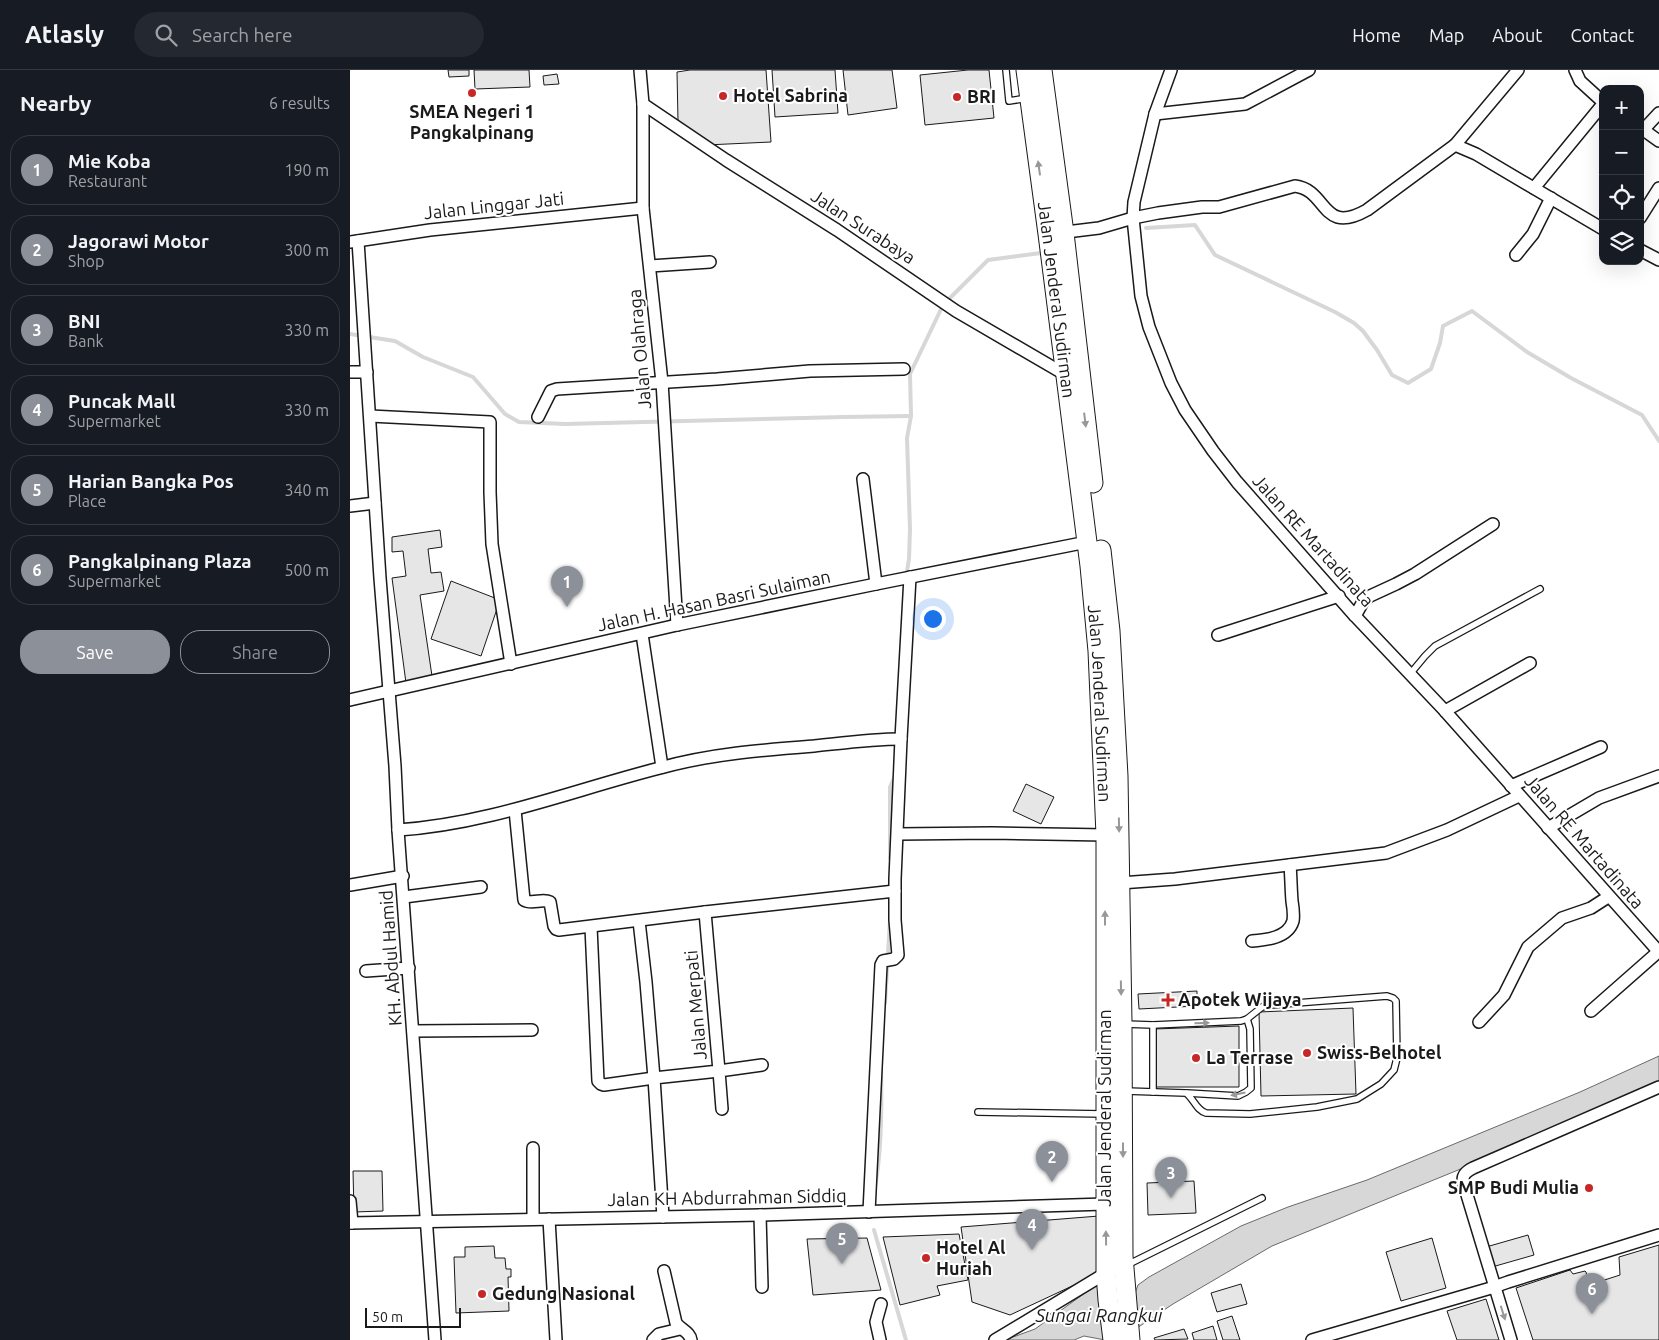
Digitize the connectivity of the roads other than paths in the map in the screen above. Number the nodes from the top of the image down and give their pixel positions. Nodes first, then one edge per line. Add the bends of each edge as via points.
1 (640, 70) edge
2 (1006, 70) edge
3 (1026, 70) edge
4 (1042, 70) edge
5 (1171, 70) edge
6 (1309, 70) edge
7 (1518, 70) edge
8 (1575, 70) edge
9 (1030, 98) junction
10 (1599, 99) edge
11 (643, 104) junction
12 (1599, 108) edge
13 (1659, 113) edge
14 (1155, 114) junction
15 (1659, 141) edge
16 (1455, 145) junction
17 (1534, 188) junction
18 (1659, 188) edge
19 (1551, 198) junction
20 (643, 208) junction
21 (1644, 212) edge
22 (1133, 218) junction
23 (1599, 227) edge
24 (1056, 233) junction
25 (354, 241) edge
26 (1644, 252) edge
27 (1516, 255) dead end
28 (1659, 260) edge
29 (710, 262) dead end
30 (650, 266) junction
31 (904, 369) dead end
32 (350, 372) edge
33 (368, 372) junction
34 (1066, 375) junction
35 (662, 382) junction
36 (370, 416) junction
37 (538, 417) dead end
38 (863, 478) dead end
39 (375, 503) junction
40 (350, 506) edge
41 (1493, 524) dead end
42 (1087, 542) junction
43 (907, 578) junction
44 (876, 584) junction
45 (1540, 589) dead end
46 (1339, 596) junction
47 (1356, 616) junction
48 (678, 625) junction
49 (642, 634) junction
50 (1218, 635) dead end
51 (1530, 663) dead end
52 (511, 664) junction
53 (1410, 674) junction
54 (389, 692) junction
55 (350, 700) edge
56 (1445, 711) junction
57 (897, 739) junction
58 (1601, 747) dead end
59 (662, 767) junction
60 (1659, 776) edge
61 (1511, 786) junction
62 (1519, 796) junction
63 (514, 810) junction
64 (1548, 828) junction
65 (398, 830) junction
66 (898, 834) junction
67 (1106, 835) junction
68 (1290, 865) junction
69 (403, 876) junction
70 (1120, 882) junction
71 (350, 885) edge
72 (481, 887) dead end
73 (890, 892) junction
74 (1608, 896) junction
75 (404, 897) junction
76 (705, 912) junction
77 (640, 920) junction
78 (591, 927) junction
79 (1252, 941) dead end
80 (1659, 952) edge
81 (409, 968) junction
82 (366, 971) dead end
83 (1591, 1011) dead end
84 (1247, 1019) junction
85 (1479, 1022) dead end
86 (1113, 1023) junction
87 (1153, 1024) junction
88 (532, 1030) dead end
89 (413, 1031) junction
90 (762, 1065) dead end
91 (719, 1071) junction
92 (654, 1078) junction
93 (1659, 1087) edge
94 (1122, 1091) junction
95 (1153, 1092) junction
96 (1186, 1093) junction
97 (722, 1109) dead end
98 (978, 1112) dead end
99 (1105, 1114) junction
100 (533, 1148) dead end
101 (1262, 1198) dead end
102 (350, 1201) edge
103 (1105, 1204) junction
104 (869, 1212) junction
105 (662, 1216) junction
106 (760, 1216) junction
107 (533, 1219) junction
108 (549, 1219) junction
109 (426, 1221) junction
110 (351, 1223) edge
111 (1659, 1235) edge
112 (664, 1271) dead end
113 (1115, 1278) junction
114 (1495, 1286) junction
115 (762, 1287) dead end
116 (881, 1304) dead end
117 (680, 1329) junction
118 (1330, 1338) edge
119 (1124, 1339) edge
120 (435, 1340) edge
121 (556, 1340) edge
122 (653, 1340) edge
123 (691, 1340) edge
124 (880, 1340) edge
125 (995, 1340) edge
126 (1312, 1340) edge
127 (1511, 1340) edge

1 - 11 street, Jalan Olahraga
2 - 9 lane via 1009,101
3 - 9 highway, Jalan Jenderal Sudirman
4 - 24 highway, Jalan Jenderal Sudirman
5 - 14 street, Jalan RE Martadinata
6 - 14 street via 1245,104
7 - 16 street
8 - 10 street via 1580,81
24 -> 9 highway, Jalan Jenderal Sudirman
11 - 20 street, Jalan Olahraga
11 - 34 street, Jalan Surabaya via 956,311
12 - 17 street
13 - 15 street via 1645,131
14 - 22 street, Jalan RE Martadinata
16 - 17 street
16 - 22 street via 1355,217 1337,218 1303,187 1296,186 1219,207
17 - 19 street
18 - 21 street
19 - 23 street
19 - 27 street via 1533,234
20 - 25 street, Jalan Linggar Jati
20 - 30 street, Jalan Olahraga
22 - 24 street via 1099,228
22 - 46 street, Jalan RE Martadinata via 1141,296 1149,327 1185,410 1237,482
24 - 34 highway, Jalan Jenderal Sudirman
24 -> 70 highway, Jalan Jenderal Sudirman via 1110,631
25 - 33 street, KH. Abdul Hamid
26 - 28 street
29 - 30 street
30 - 35 street, Jalan Olahraga
31 - 35 street via 810,370
32 - 33 street
33 - 36 street, KH. Abdul Hamid
34 - 42 highway, Jalan Jenderal Sudirman
35 - 37 street via 554,389
35 - 48 street, Jalan Olahraga
36 - 39 street, KH. Abdul Hamid
36 - 52 street via 490,422 492,544
38 - 44 street
39 - 40 street
39 - 54 street, KH. Abdul Hamid
41 - 47 street via 1415,574 1370,596
42 - 43 street, Jalan H. Hasan Basri Sulaiman
42 - 67 highway, Jalan Jenderal Sudirman via 1098,651
43 - 44 street, Jalan H. Hasan Basri Sulaiman
43 - 57 street
44 - 48 street, Jalan H. Hasan Basri Sulaiman
45 - 53 lane via 1435,646
46 - 47 street, Jalan RE Martadinata
46 - 50 street
47 - 53 street, Jalan RE Martadinata
48 - 49 street, Jalan H. Hasan Basri Sulaiman
49 - 52 street, Jalan H. Hasan Basri Sulaiman
49 - 59 street
51 - 56 street
52 - 54 street, Jalan H. Hasan Basri Sulaiman
53 - 56 street, Jalan RE Martadinata
54 - 55 street, Jalan H. Hasan Basri Sulaiman
54 - 65 street, KH. Abdul Hamid
56 - 61 street, Jalan RE Martadinata
57 - 59 street via 748,752
57 - 66 street
58 - 61 street
59 - 63 street
60 - 64 street via 1599,798
61 - 62 street, Jalan RE Martadinata
62 - 64 street, Jalan RE Martadinata
62 - 68 street via 1448,830 1394,851
63 - 65 street via 438,826
63 - 78 street via 524,900 550,902 557,930
64 - 74 street, Jalan RE Martadinata
65 - 69 street, KH. Abdul Hamid
66 - 67 street
66 - 73 street
86 -> 67 highway, Jalan Jenderal Sudirman
68 - 70 street via 1176,879
68 - 79 street via 1291,924 1278,936
69 - 71 street
69 - 75 street, KH. Abdul Hamid
70 -> 86 highway, Jalan Jenderal Sudirman
72 - 75 street
73 - 76 street
73 - 104 street via 898,951 897,956 881,969
74 - 80 street, Jalan RE Martadinata
74 - 85 street via 1591,908 1562,918 1528,947 1504,995
75 - 81 street, KH. Abdul Hamid
76 - 77 street
76 - 91 street, Jalan Merpati
77 - 78 street
77 - 92 street
78 - 92 street, Jalan Merpati via 598,1081 604,1085
80 - 83 street
81 - 82 street
81 - 89 street, KH. Abdul Hamid
87 -> 84 lane
84 -> 96 lane via 1251,1088 1238,1096
84 - 96 lane via 1262,1007 1388,996 1396,1001 1397,1058 1394,1070 1381,1084 1357,1099 1325,1106 1250,1114 1206,1113 1200,1111
86 - 87 lane
86 - 94 highway, Jalan Jenderal Sudirman
86 - 99 highway, Jalan Jenderal Sudirman
87 - 95 lane
88 - 89 street
89 - 109 street, KH. Abdul Hamid
90 - 91 street
91 - 92 street, Jalan Merpati
91 - 97 street
92 - 105 street
93 - 114 street via 1465,1174 1463,1182
94 - 95 lane
94 -> 113 highway, Jalan Jenderal Sudirman
95 - 96 lane
98 - 99 lane
99 - 103 highway, Jalan Jenderal Sudirman
100 - 107 street
101 - 113 lane
102 - 110 street
103 - 104 street, Jalan KH Abdurrahman Siddiq
113 -> 103 highway, Jalan Jenderal Sudirman
104 - 106 street, Jalan KH Abdurrahman Siddiq
105 - 106 street, Jalan KH Abdurrahman Siddiq
105 - 108 street, Jalan KH Abdurrahman Siddiq
106 - 115 street
107 - 108 street, Jalan KH Abdurrahman Siddiq
107 - 109 street, Jalan KH Abdurrahman Siddiq
108 - 121 street
109 - 110 street, Jalan KH Abdurrahman Siddiq
109 - 120 street, KH. Abdul Hamid
111 - 114 street
112 - 117 street
113 - 119 highway, Jalan Jenderal Sudirman
113 - 125 street
114 - 118 street
114 -> 127 street
116 - 124 street via 876,1322
117 - 122 street via 659,1334
117 - 123 street via 691,1336
118 - 126 street

